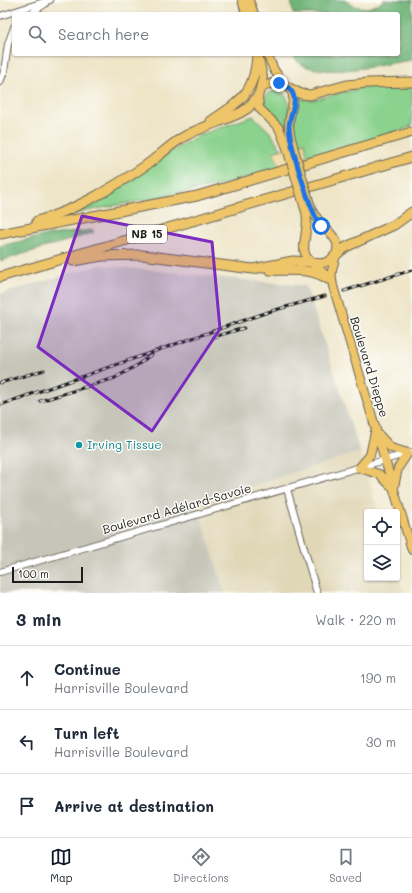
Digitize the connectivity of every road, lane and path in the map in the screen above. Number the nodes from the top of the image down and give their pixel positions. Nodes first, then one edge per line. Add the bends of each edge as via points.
1 (50, 0) edge
2 (242, 0) edge
3 (249, 0) edge
4 (12, 12) edge
5 (12, 12) edge
6 (33, 12) edge
7 (245, 12) edge
8 (253, 12) edge
9 (0, 16) edge
10 (12, 34) edge
11 (0, 49) edge
12 (257, 56) edge
13 (258, 56) edge
14 (268, 56) edge
15 (5, 58) junction
16 (0, 82) edge
17 (412, 82) edge
18 (287, 86) junction
19 (259, 94) junction
20 (198, 129) junction
21 (412, 132) edge
22 (290, 147) junction
23 (412, 157) edge
24 (309, 212) junction
25 (412, 212) edge
26 (0, 232) edge
27 (336, 255) junction
28 (311, 262) junction
29 (253, 269) junction
30 (0, 277) edge
31 (330, 283) junction
32 (375, 429) junction
33 (410, 453) edge
34 (384, 457) junction
35 (359, 468) junction
36 (287, 489) junction
37 (394, 490) junction
38 (412, 550) edge
39 (0, 572) edge
40 (317, 593) edge

1 - 4 street
1 - 6 street
2 - 7 main road
3 - 8 main road
5 - 9 street
10 - 15 street
11 - 15 street
12 - 20 highway via 252,80 238,103
13 - 19 main road via 263,77
14 - 18 main road via 274,70
15 - 16 street
17 - 18 highway via 347,85 310,95 301,94
18 - 19 main road via 269,84
18 - 22 main road via 294,97 289,125
19 - 20 highway via 248,108 240,113
19 - 22 main road via 259,108 279,128
20 - 26 highway via 87,201 55,215
21 - 26 highway, NB 15 via 197,196
22 - 24 main road, bridge
23 - 30 highway, NB 15
24 - 27 main road via 335,239 338,249
24 - 28 main road via 304,253
25 - 27 highway via 394,225 346,247
27 - 28 main road via 323,264
27 - 31 main road
28 - 29 highway via 293,261
28 - 31 main road via 324,272
29 - 30 highway via 152,256 110,255
29 - 31 highway via 306,270 318,273
31 - 32 main road, Boulevard Dieppe
32 - 33 main road via 387,445
32 - 34 main road, Boulevard Dieppe
32 - 35 main road via 370,455
33 - 34 street, Boulevard Adélard-Savoie
33 - 37 main road via 399,466
34 - 35 street, Boulevard Adélard-Savoie
34 - 37 main road, Boulevard Dieppe
35 - 36 street, Boulevard Adélard-Savoie
35 - 37 main road via 381,475
36 - 39 street, Boulevard Adélard-Savoie
36 - 40 street
37 - 38 main road, Boulevard Dieppe

